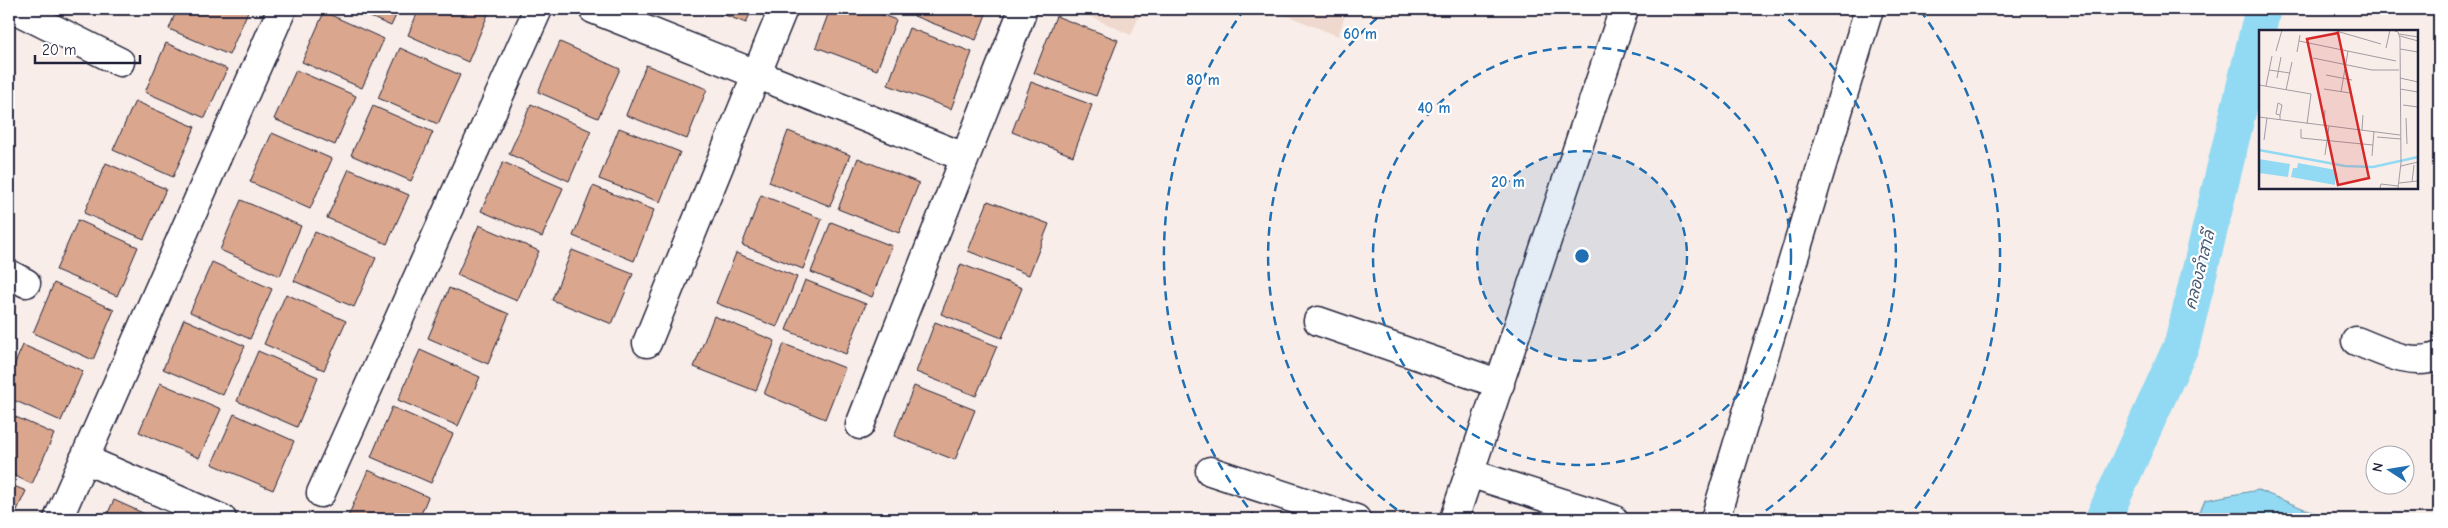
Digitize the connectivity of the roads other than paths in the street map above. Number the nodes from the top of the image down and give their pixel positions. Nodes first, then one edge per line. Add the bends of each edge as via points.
1 (14, 9) edge
2 (282, 9) edge
3 (538, 9) edge
4 (593, 9) edge
5 (782, 9) edge
6 (1624, 9) edge
7 (1869, 9) edge
8 (1021, 15) dead end
9 (120, 62) dead end
10 (756, 74) junction
11 (964, 157) junction
12 (1318, 322) dead end
13 (2356, 341) dead end
14 (648, 343) dead end
15 (2439, 356) edge
16 (1500, 384) junction
17 (860, 425) dead end
18 (84, 459) junction
19 (1210, 471) dead end
20 (1470, 474) junction
21 (321, 492) dead end
22 (58, 519) edge
23 (222, 519) edge
24 (1356, 519) edge
25 (1454, 519) edge
26 (1612, 519) edge
27 (1715, 519) edge

1 - 9 street
2 - 18 street
3 - 21 street
4 - 10 street
5 - 10 street
6 - 16 street
7 - 27 street
8 - 11 street
10 - 11 street
10 - 14 street
11 - 17 street
12 - 16 street
13 - 15 street via 2409,360 2428,361
16 - 20 street
18 - 22 street
18 - 23 street
19 - 24 street
20 - 25 street
20 - 26 street

